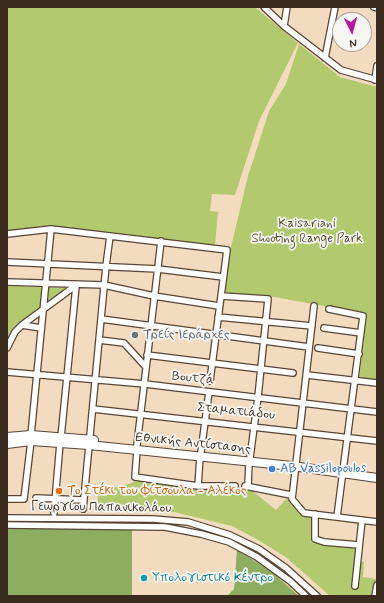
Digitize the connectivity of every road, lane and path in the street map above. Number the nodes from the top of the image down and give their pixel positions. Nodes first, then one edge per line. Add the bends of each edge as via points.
1 (264, 7) edge
2 (288, 7) edge
3 (335, 7) edge
4 (374, 7) edge
5 (377, 8) edge
6 (284, 26) junction
7 (325, 58) junction
8 (377, 66) edge
9 (376, 80) edge
10 (51, 229) junction
11 (7, 234) edge
12 (110, 236) junction
13 (161, 241) junction
14 (7, 262) edge
15 (47, 264) junction
16 (106, 266) junction
17 (158, 269) junction
18 (223, 277) junction
19 (7, 282) edge
20 (45, 285) junction
21 (104, 285) junction
22 (76, 286) junction
23 (154, 296) junction
24 (221, 296) junction
25 (219, 306) junction
26 (314, 306) dead end
27 (329, 309) dead end
28 (42, 310) junction
29 (218, 317) junction
30 (101, 319) junction
31 (266, 322) junction
32 (22, 325) junction
33 (151, 326) junction
34 (312, 326) junction
35 (41, 328) junction
36 (324, 328) dead end
37 (361, 333) junction
38 (216, 335) junction
39 (99, 340) junction
40 (264, 342) junction
41 (309, 347) junction
42 (7, 348) edge
43 (318, 348) dead end
44 (148, 354) junction
45 (358, 354) junction
46 (213, 363) junction
47 (146, 367) junction
48 (261, 369) junction
49 (7, 372) edge
50 (293, 373) dead end
51 (36, 374) junction
52 (307, 375) junction
53 (67, 377) junction
54 (95, 380) junction
55 (356, 380) junction
56 (210, 381) dead end
57 (377, 383) edge
58 (145, 384) junction
59 (209, 392) junction
60 (258, 397) junction
61 (303, 402) junction
62 (352, 408) junction
63 (93, 409) junction
64 (377, 412) edge
65 (141, 413) junction
66 (205, 420) junction
67 (254, 426) junction
68 (300, 431) junction
69 (7, 437) edge
70 (349, 437) junction
71 (31, 438) junction
72 (60, 440) junction
73 (377, 441) edge
74 (89, 443) junction
75 (7, 444) edge
76 (137, 448) junction
77 (200, 455) junction
78 (250, 460) junction
79 (296, 465) junction
80 (343, 472) junction
81 (377, 474) edge
82 (377, 478) edge
83 (198, 486) junction
84 (235, 486) dead end
85 (291, 495) junction
86 (36, 498) dead end
87 (54, 498) junction
88 (7, 499) edge
89 (84, 500) junction
90 (83, 509) dead end
91 (54, 513) dead end
92 (315, 514) junction
93 (337, 517) junction
94 (7, 518) edge
95 (362, 520) junction
96 (377, 522) edge
97 (7, 525) edge
98 (359, 545) junction
99 (377, 584) edge
100 (355, 586) dead end
101 (306, 596) edge
102 (317, 596) edge
103 (376, 596) edge

1 - 6 street
2 - 6 street
3 - 7 street
4 - 5 street
6 - 7 street
7 - 9 street via 342,70
8 - 9 street
10 - 11 street
10 - 12 street
10 - 15 street
12 - 13 street
12 - 16 street
13 - 17 street
13 - 18 street via 227,250
14 - 15 street
15 - 16 street
15 - 20 street
16 - 17 street
16 - 21 street
17 - 18 street
17 - 23 street
18 - 24 street
19 - 20 street
20 - 22 street
20 - 28 street
21 - 22 street
21 - 23 street
21 - 30 street
22 - 28 street
22 - 53 street
23 - 25 street
23 - 33 street
24 - 25 street
24 - 31 street via 268,298
25 - 29 street
26 - 34 street
27 - 37 street via 363,316
28 - 32 street
28 - 35 street
29 - 31 street
29 - 38 street
30 - 33 street
30 - 39 street
31 - 34 street
31 - 40 street
32 - 35 street
32 - 42 street via 15,332
33 - 38 street
33 - 44 street
34 - 41 street
35 - 51 street
36 - 37 street
37 - 45 street
38 - 40 street
38 - 46 street
39 - 47 street via 124,343
39 - 54 street
40 - 41 street
40 - 48 street
41 - 52 street
43 - 45 street
44 - 46 street
44 - 47 street
45 - 55 street
46 - 48 street
46 - 56 street
47 - 58 street
48 - 50 street
48 - 60 street
49 - 51 street, Βουτζά
51 - 53 street, Βουτζά
51 - 71 street
52 - 55 street
52 - 61 street
53 - 54 street, Βουτζά
53 - 72 street
54 - 58 street, Βουτζά
54 - 63 street
55 - 57 street
55 - 62 street
58 - 59 street, Βουτζά
58 - 65 street
59 - 60 street, Βουτζά
59 - 66 street
60 - 61 street, Βουτζά
60 - 67 street
61 - 62 street, Βουτζά
61 - 68 street
62 - 64 street, Βουτζά
62 - 70 street
63 - 65 street, Σταματιάδου
63 - 74 street
65 - 66 street, Σταματιάδου
65 - 76 street
66 - 67 street, Σταματιάδου
66 - 77 street
67 - 68 street, Σταματιάδου
67 - 78 street
68 - 70 street, Σταματιάδου
68 - 79 street
69 - 71 main road, Εθνικής Αντίστασης
70 - 73 street, Σταματιάδου
70 - 80 street
71 - 72 main road, Εθνικής Αντίστασης
71 - 75 main road, Εθνικής Αντίστασης
71 - 88 street via 24,499
72 - 74 main road, Εθνικής Αντίστασης
72 - 87 street
74 - 76 main road, Εθνικής Αντίστασης
74 - 89 street
76 - 77 main road, Εθνικής Αντίστασης
76 - 83 street via 134,477
77 - 78 main road, Εθνικής Αντίστασης
77 - 83 street
78 - 79 main road, Εθνικής Αντίστασης
78 - 85 street via 246,486
79 - 80 main road, Εθνικής Αντίστασης
79 - 85 street
80 - 81 main road, Εθνικής Αντίστασης
80 - 82 main road, Εθνικής Αντίστασης
80 - 93 street
83 - 84 street
85 - 92 street via 304,513
86 - 87 street
87 - 89 street
87 - 91 street
89 - 90 street
92 - 93 street
92 - 98 street via 315,539
93 - 95 street
94 - 102 street, Γεωργίου Παπανικολάου via 138,518 188,522 230,535 259,549 291,572
95 - 96 street
95 - 98 street
97 - 101 street, Γεωργίου Παπανικολάου via 165,527 201,534 229,542 257,557
98 - 100 street
99 - 103 street

